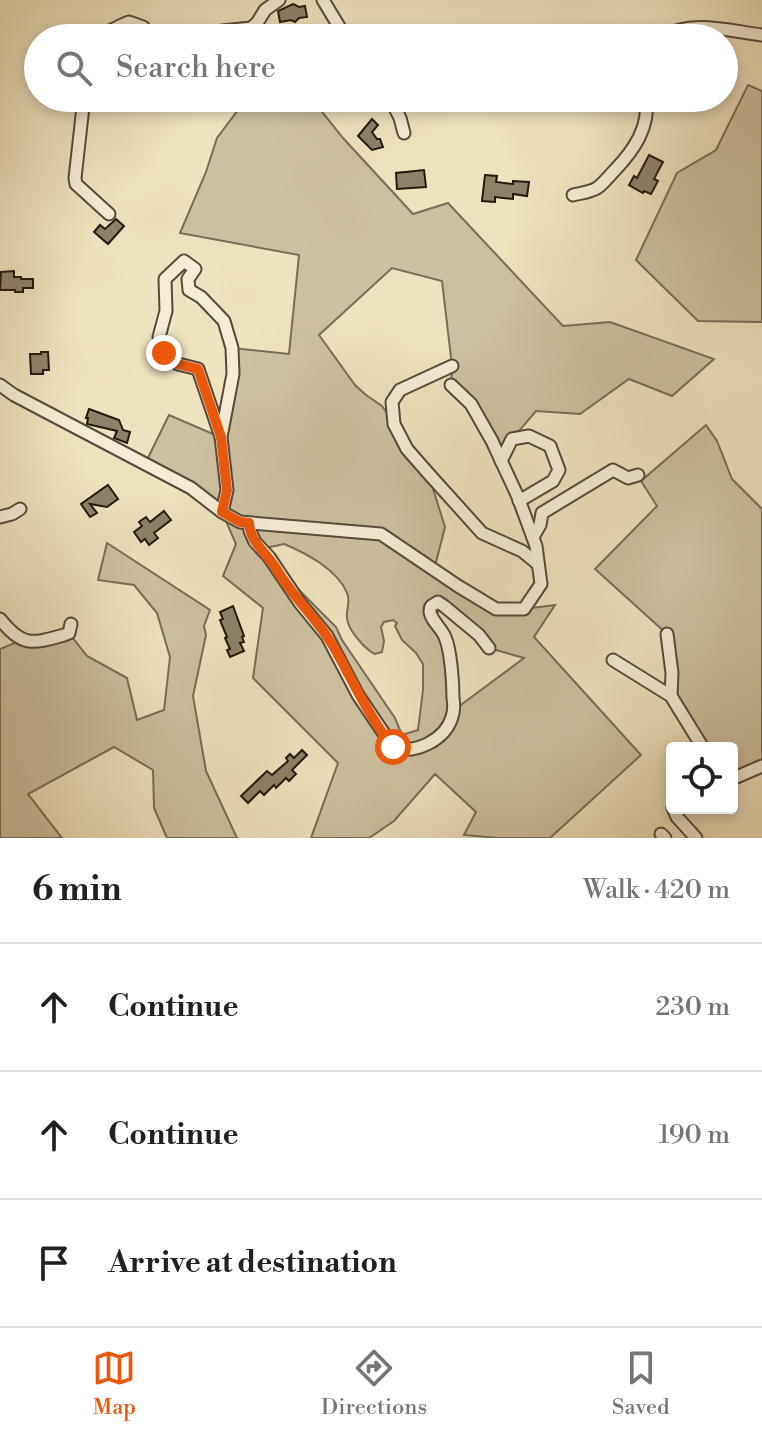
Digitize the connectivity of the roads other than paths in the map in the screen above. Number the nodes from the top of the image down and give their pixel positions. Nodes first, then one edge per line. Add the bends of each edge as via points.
1 (279, 0) edge
2 (323, 0) edge
3 (256, 24) edge
4 (338, 24) edge
5 (738, 32) edge
6 (762, 35) edge
7 (82, 112) edge
8 (397, 112) edge
9 (646, 112) edge
10 (404, 133) dead end
11 (573, 195) dead end
12 (109, 214) dead end
13 (452, 366) dead end
14 (0, 385) edge
15 (451, 385) dead end
16 (221, 437) junction
17 (501, 461) junction
18 (638, 475) dead end
19 (519, 501) junction
20 (20, 509) dead end
21 (222, 512) junction
22 (0, 517) edge
23 (249, 523) junction
24 (534, 542) junction
25 (538, 564) junction
26 (0, 619) edge
27 (71, 624) dead end
28 (667, 634) dead end
29 (489, 648) dead end
30 (613, 660) dead end
31 (671, 696) junction
32 (699, 742) edge
33 (762, 766) edge
34 (738, 776) edge
35 (676, 814) edge
36 (696, 838) edge

1 - 3 street
2 - 4 street
5 - 6 street
7 - 12 street via 76,184
8 - 10 street
9 - 11 street via 630,154 596,189
13 - 25 street via 400,390 392,402 394,424 407,449 482,533
14 - 21 street via 191,488
15 - 17 street via 471,404
16 - 16 street via 233,374 232,348 224,321 189,290 195,269 184,261 165,279 166,311 159,337 164,353 198,369
16 - 21 street via 227,490
17 - 19 street
17 - 19 street via 512,439 529,436 550,446 559,470 553,481
18 - 24 street via 628,478 613,470 558,502 542,513
19 - 24 street
20 - 22 street
21 - 23 street
23 - 25 street via 381,534 496,609 524,609 541,584
23 - 29 street via 255,542 327,636 393,747 414,749 435,741 452,718 448,645 430,613 433,604 444,606
24 - 25 street
26 - 27 street via 26,641 64,635
28 - 31 street
30 - 31 street
31 - 32 street
33 - 34 street
35 - 36 street

